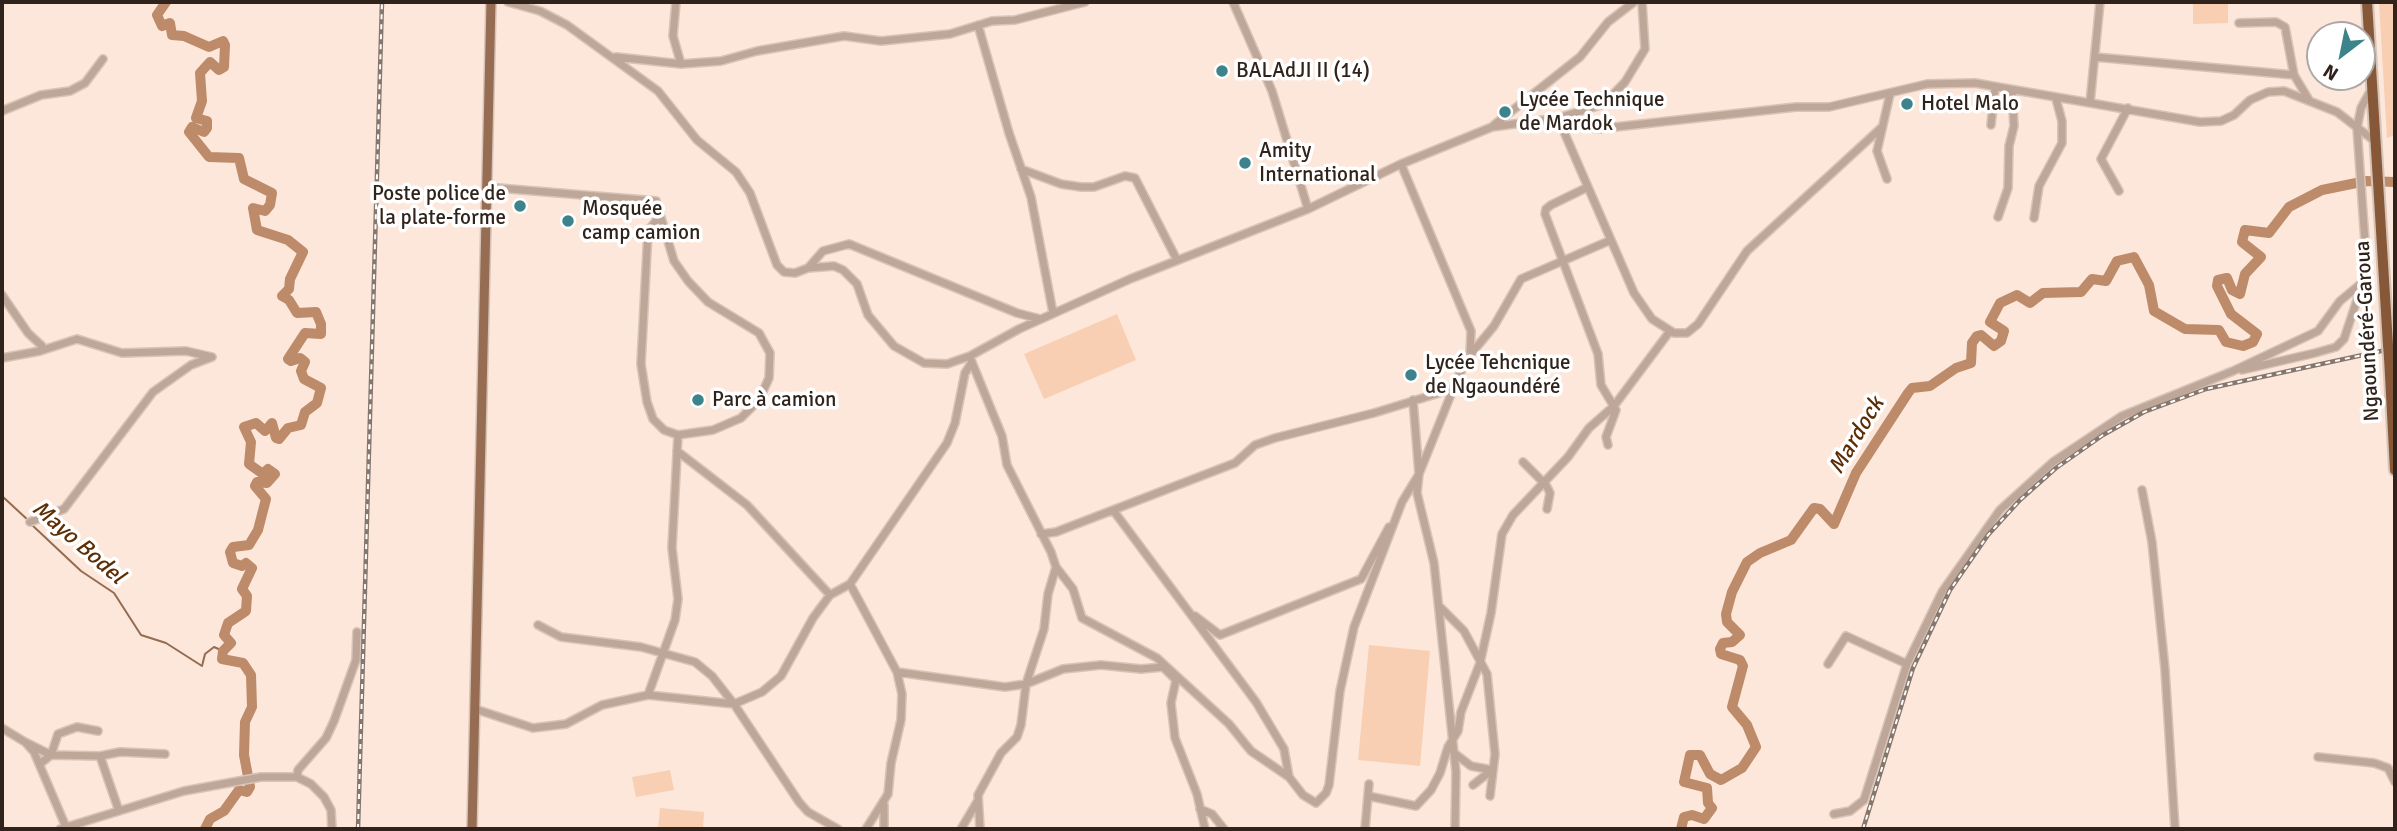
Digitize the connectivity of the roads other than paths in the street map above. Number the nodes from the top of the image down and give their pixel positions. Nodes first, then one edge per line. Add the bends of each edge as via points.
1 (491, 2) edge
2 (508, 2) edge
3 (676, 2) edge
4 (1085, 2) edge
5 (1233, 2) edge
6 (1634, 2) edge
7 (1642, 2) edge
8 (2100, 2) edge
9 (2367, 2) edge
10 (2368, 21) edge
11 (2239, 23) dead end
12 (978, 25) junction
13 (615, 57) junction
14 (2095, 57) junction
15 (103, 59) dead end
16 (681, 64) junction
17 (2294, 75) junction
18 (1995, 87) junction
19 (2012, 90) junction
20 (2370, 91) edge
21 (2372, 91) edge
22 (1890, 94) junction
23 (2056, 99) junction
24 (2309, 100) junction
25 (2090, 103) junction
26 (2128, 108) junction
27 (2, 111) edge
28 (1559, 118) junction
29 (1991, 124) dead end
30 (1492, 127) junction
31 (1881, 128) junction
32 (2357, 128) junction
33 (2376, 143) junction
34 (1401, 164) junction
35 (1021, 169) junction
36 (1887, 179) dead end
37 (486, 187) junction
38 (1588, 187) junction
39 (2119, 191) dead end
40 (1308, 209) junction
41 (1998, 217) dead end
42 (659, 218) junction
43 (2034, 218) dead end
44 (1611, 240) junction
45 (1177, 260) junction
46 (1561, 260) junction
47 (808, 268) junction
48 (2363, 282) junction
49 (2, 295) edge
50 (1053, 313) junction
51 (1041, 319) junction
52 (1670, 331) junction
53 (40, 351) junction
54 (1470, 355) junction
55 (2, 359) edge
56 (971, 359) junction
57 (2233, 371) junction
58 (1452, 389) junction
59 (1413, 400) junction
60 (1614, 406) junction
61 (678, 435) junction
62 (1608, 445) dead end
63 (677, 451) junction
64 (1523, 462) dead end
65 (2395, 470) edge
66 (1419, 474) junction
67 (1542, 482) junction
68 (2142, 490) dead end
69 (1402, 502) junction
70 (1547, 509) dead end
71 (1113, 510) junction
72 (30, 522) dead end
73 (1041, 534) junction
74 (1056, 567) junction
75 (850, 584) junction
76 (830, 595) junction
77 (1438, 605) junction
78 (1186, 608) junction
79 (538, 625) dead end
80 (357, 632) dead end
81 (663, 653) junction
82 (1480, 663) junction
83 (1828, 664) dead end
84 (1907, 664) junction
85 (897, 672) junction
86 (1026, 684) junction
87 (648, 695) junction
88 (734, 704) junction
89 (475, 709) junction
90 (2, 727) edge
91 (99, 731) dead end
92 (1452, 740) junction
93 (25, 742) junction
94 (1453, 752) junction
95 (165, 754) dead end
96 (51, 755) junction
97 (100, 756) junction
98 (2318, 757) dead end
99 (41, 763) junction
100 (1492, 770) junction
101 (297, 777) junction
102 (1289, 777) junction
103 (2395, 782) edge
104 (1369, 784) dead end
105 (1474, 785) dead end
106 (1367, 796) junction
107 (1490, 796) dead end
108 (978, 801) junction
109 (884, 804) junction
110 (1200, 809) junction
111 (119, 811) junction
112 (1834, 814) dead end
113 (88, 821) junction
114 (63, 828) edge
115 (94, 829) edge
116 (332, 829) edge
117 (472, 829) edge
118 (838, 829) edge
119 (866, 829) edge
120 (884, 829) edge
121 (961, 829) edge
122 (980, 829) edge
123 (1205, 829) edge
124 (1224, 829) edge
125 (1365, 829) edge
126 (1455, 829) edge
127 (2175, 829) edge

1 - 37 main road
2 - 13 street via 540,11
3 - 16 street via 673,36
4 - 12 street
5 - 40 street via 1272,91
6 - 30 street via 1608,22 1580,57
7 - 28 street via 1645,49 1625,82 1604,104
8 - 14 street
9 - 10 highway
11 - 17 street via 2276,22 2285,27
12 - 16 street via 950,34 881,41 845,36 721,61
12 - 35 street
13 - 16 street
13 - 47 street via 658,90 697,140 736,172 750,193 776,265 784,272
14 - 17 street
14 - 25 street
15 - 27 street via 85,83 70,91 41,95
17 - 24 street
18 - 19 street
18 - 22 street via 1927,84
18 - 29 street
19 - 23 street
19 - 41 street via 2008,188
20 - 32 street
21 - 33 highway
22 - 28 street via 1829,107 1597,129
22 - 31 street
23 - 25 street
23 - 43 street via 2062,143 2039,186
24 - 26 street via 2284,91 2268,92 2221,121 2200,122
24 - 32 street via 2337,112
25 - 26 street
26 - 39 street via 2101,159
28 - 30 street
28 - 38 street
30 - 34 street
31 - 36 street via 1877,157
31 - 52 street via 1747,251 1698,324 1687,333
32 - 33 street
32 - 48 street via 2366,256
33 - 65 highway, Ngaoundéré-Garoua, bridge
34 - 40 street
34 - 54 street via 1471,331
35 - 45 street via 1081,187 1125,176 1135,178
35 - 50 street via 1031,197
37 - 42 street via 656,201
37 - 89 main road
38 - 44 street
38 - 46 street via 1546,209
40 - 45 street
42 - 61 street via 648,231 641,364 653,419
42 - 61 street via 674,261 688,281 708,302 759,333 770,354 769,378 759,400 741,418 713,430
44 - 46 street
44 - 52 street via 1644,310
45 - 50 street
46 - 54 street via 1521,279 1494,326
46 - 60 street via 1598,354 1601,385
47 - 51 street via 823,251 849,244
47 - 56 street via 834,266 850,276 868,315 894,346 909,356 924,363
48 - 57 street via 2340,301 2318,331
48 - 57 street via 2352,321 2336,347
49 - 53 street via 42,346
50 - 51 street
51 - 56 street
52 - 60 street
53 - 55 street
53 - 72 street via 77,339 122,353 186,351 212,356 153,392 64,509
54 - 58 street
56 - 73 street via 1002,436 1007,465
56 - 75 street via 947,443
57 - 84 street via 2122,416 2024,487 2000,510 1959,565
58 - 59 street
58 - 66 street
59 - 66 street
59 - 71 street via 1255,445 1235,463
60 - 62 street
60 - 67 street
61 - 63 street
63 - 76 street via 747,505
63 - 81 street via 672,548 678,598
64 - 67 street
66 - 69 street
66 - 77 street via 1417,494 1431,546
67 - 70 street via 1549,493
67 - 82 street via 1502,534
68 - 127 street via 2165,668
69 - 78 street via 1361,579 1220,635
69 - 102 street via 1364,596 1345,664 1326,793 1316,803
71 - 73 street
71 - 78 street
73 - 74 street
74 - 86 street via 1044,629
74 - 102 street via 1073,589 1083,618 1157,658 1229,724 1251,751
75 - 76 street
75 - 85 street
76 - 88 street via 781,676 762,692
77 - 82 street via 1464,631
77 - 92 street
78 - 102 street via 1256,702 1284,749
79 - 81 street via 561,637
80 - 101 street via 356,660 334,721
81 - 87 street
81 - 88 street via 695,662
82 - 92 street
82 - 100 street via 1487,674 1495,754
83 - 84 street via 1846,636
84 - 112 street via 1864,800 1858,807
85 - 86 street via 1005,687
85 - 109 street via 901,720
86 - 108 street via 1017,737 980,786
86 - 110 street via 1063,668 1163,667 1176,680 1171,703 1175,738
87 - 88 street
87 - 89 street via 603,705 566,724 533,728
88 - 118 street via 799,802
89 - 117 main road
90 - 93 street
91 - 96 street via 68,728 58,734
92 - 94 street
92 - 106 street via 1440,773 1416,806
93 - 96 street
93 - 99 street
94 - 100 street via 1471,766
94 - 126 street
95 - 97 street
96 - 97 street
96 - 99 street
97 - 111 street
98 - 103 street via 2374,763 2388,768
99 - 114 street
100 - 105 street
100 - 107 street
101 - 111 street via 184,791
101 - 116 street via 324,797 331,810
104 - 106 street
106 - 125 street
108 - 121 street
108 - 122 street
109 - 119 street
109 - 120 street
110 - 123 street
110 - 124 street via 1212,814
111 - 113 street
113 - 114 street
113 - 115 street

